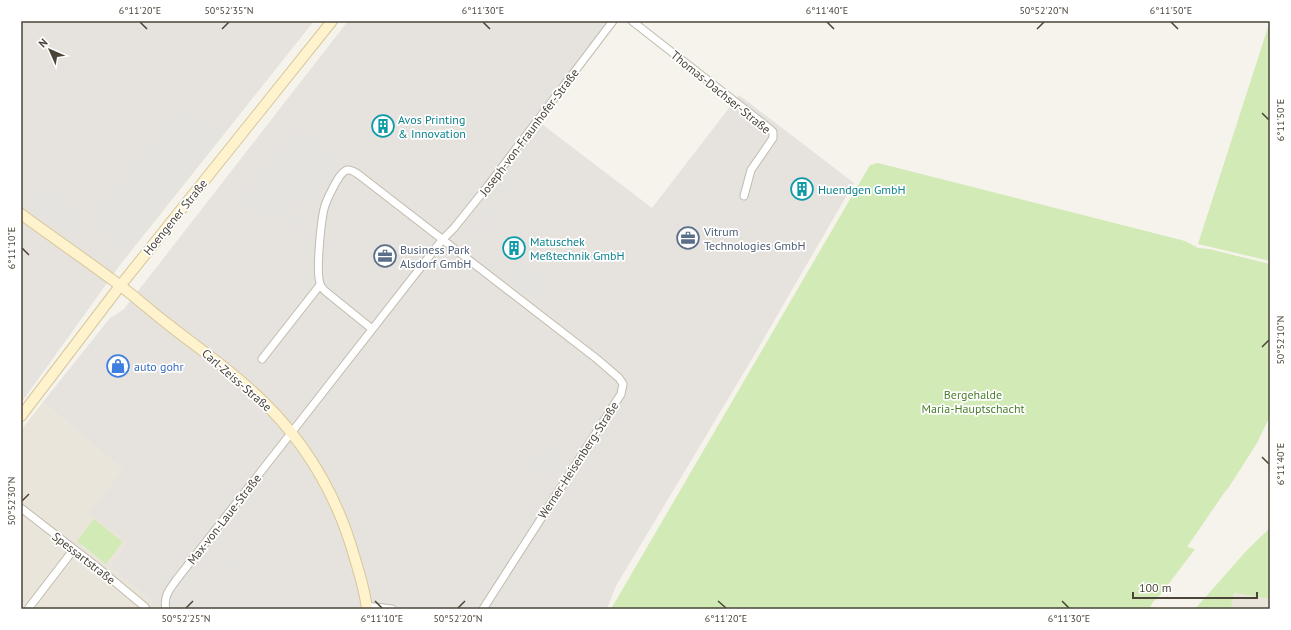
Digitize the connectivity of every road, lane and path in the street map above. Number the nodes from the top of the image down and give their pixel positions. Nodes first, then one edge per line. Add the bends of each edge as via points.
1 (332, 21) edge
2 (613, 21) edge
3 (632, 21) edge
4 (744, 196) dead end
5 (21, 214) edge
6 (442, 240) junction
7 (120, 286) junction
8 (320, 286) junction
9 (372, 329) junction
10 (262, 359) dead end
11 (21, 416) edge
12 (292, 434) junction
13 (21, 508) edge
14 (74, 549) junction
15 (367, 607) edge
16 (28, 609) edge
17 (146, 609) edge
18 (166, 609) edge
19 (392, 609) edge
20 (483, 609) edge

1 - 7 street, Hoengener Straße
2 - 6 street, Joseph-von-Fraunhofer-Straße via 487,187
3 - 4 street, Thomas-Dachser-Straße via 773,132 773,138 751,170
5 - 7 street, Carl-Zeiss-Straße
6 - 8 street via 363,178 352,170 346,170 337,179 324,210 319,242
6 - 9 street, Joseph-von-Fraunhofer-Straße
6 - 20 street, Werner-Heisenberg-Straße via 597,359 623,384 621,394
7 - 11 street, Hoengener Straße
7 - 12 street, Carl-Zeiss-Straße via 252,391 278,416
8 - 9 street
8 - 10 street
9 - 12 street, Joseph-von-Fraunhofer-Straße
12 - 15 street, Carl-Zeiss-Straße via 330,492 341,516 360,573
12 - 18 street, Max-von-Laue-Straße via 177,579 164,602
13 - 14 street, Spessartstraße
14 - 16 street
14 - 17 street, Spessartstraße
15 - 19 street

